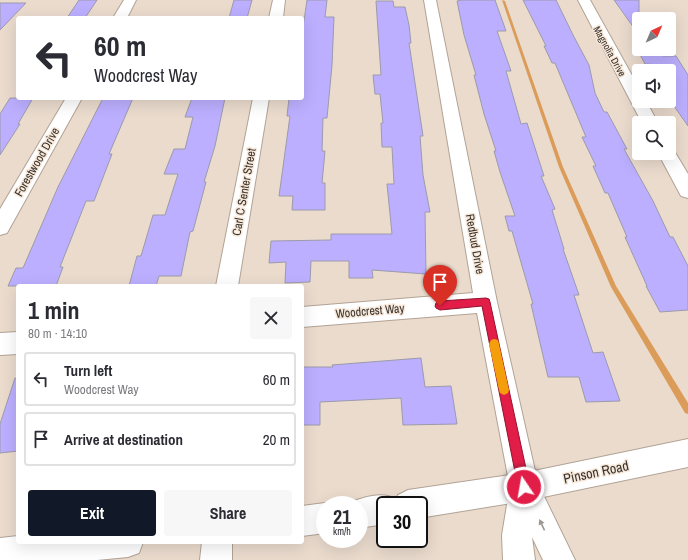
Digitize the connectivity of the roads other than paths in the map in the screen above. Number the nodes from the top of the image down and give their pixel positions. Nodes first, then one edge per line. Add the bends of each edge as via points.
1 (130, 0) edge
2 (279, 0) edge
3 (430, 0) edge
4 (584, 0) edge
5 (121, 16) edge
6 (276, 16) edge
7 (73, 100) edge
8 (261, 100) edge
9 (646, 116) edge
10 (671, 160) edge
11 (688, 191) edge
12 (0, 226) edge
13 (227, 284) edge
14 (486, 302) junction
15 (304, 317) edge
16 (16, 343) edge
17 (0, 344) edge
18 (688, 453) edge
19 (524, 487) junction
20 (428, 502) edge
21 (316, 519) edge
22 (304, 521) edge
23 (105, 544) edge
24 (217, 544) edge
25 (0, 553) edge
26 (216, 560) edge
27 (518, 560) edge
28 (559, 560) edge

1 - 5 street
2 - 6 street
3 - 14 street, Redbud Drive
4 - 9 street, Magnolia Drive
7 - 12 street, Forestwood Drive
8 - 13 street, Carl C Senter Street
10 - 11 street
14 - 15 street, Woodcrest Way
14 - 19 street, Redbud Drive
16 - 17 street
18 - 19 street, Pinson Road
19 - 20 street, Pinson Road
19 - 27 street, Redbud Drive via 517,535
28 -> 19 street, Redbud Drive
21 - 22 street
23 - 25 street
24 - 26 street

